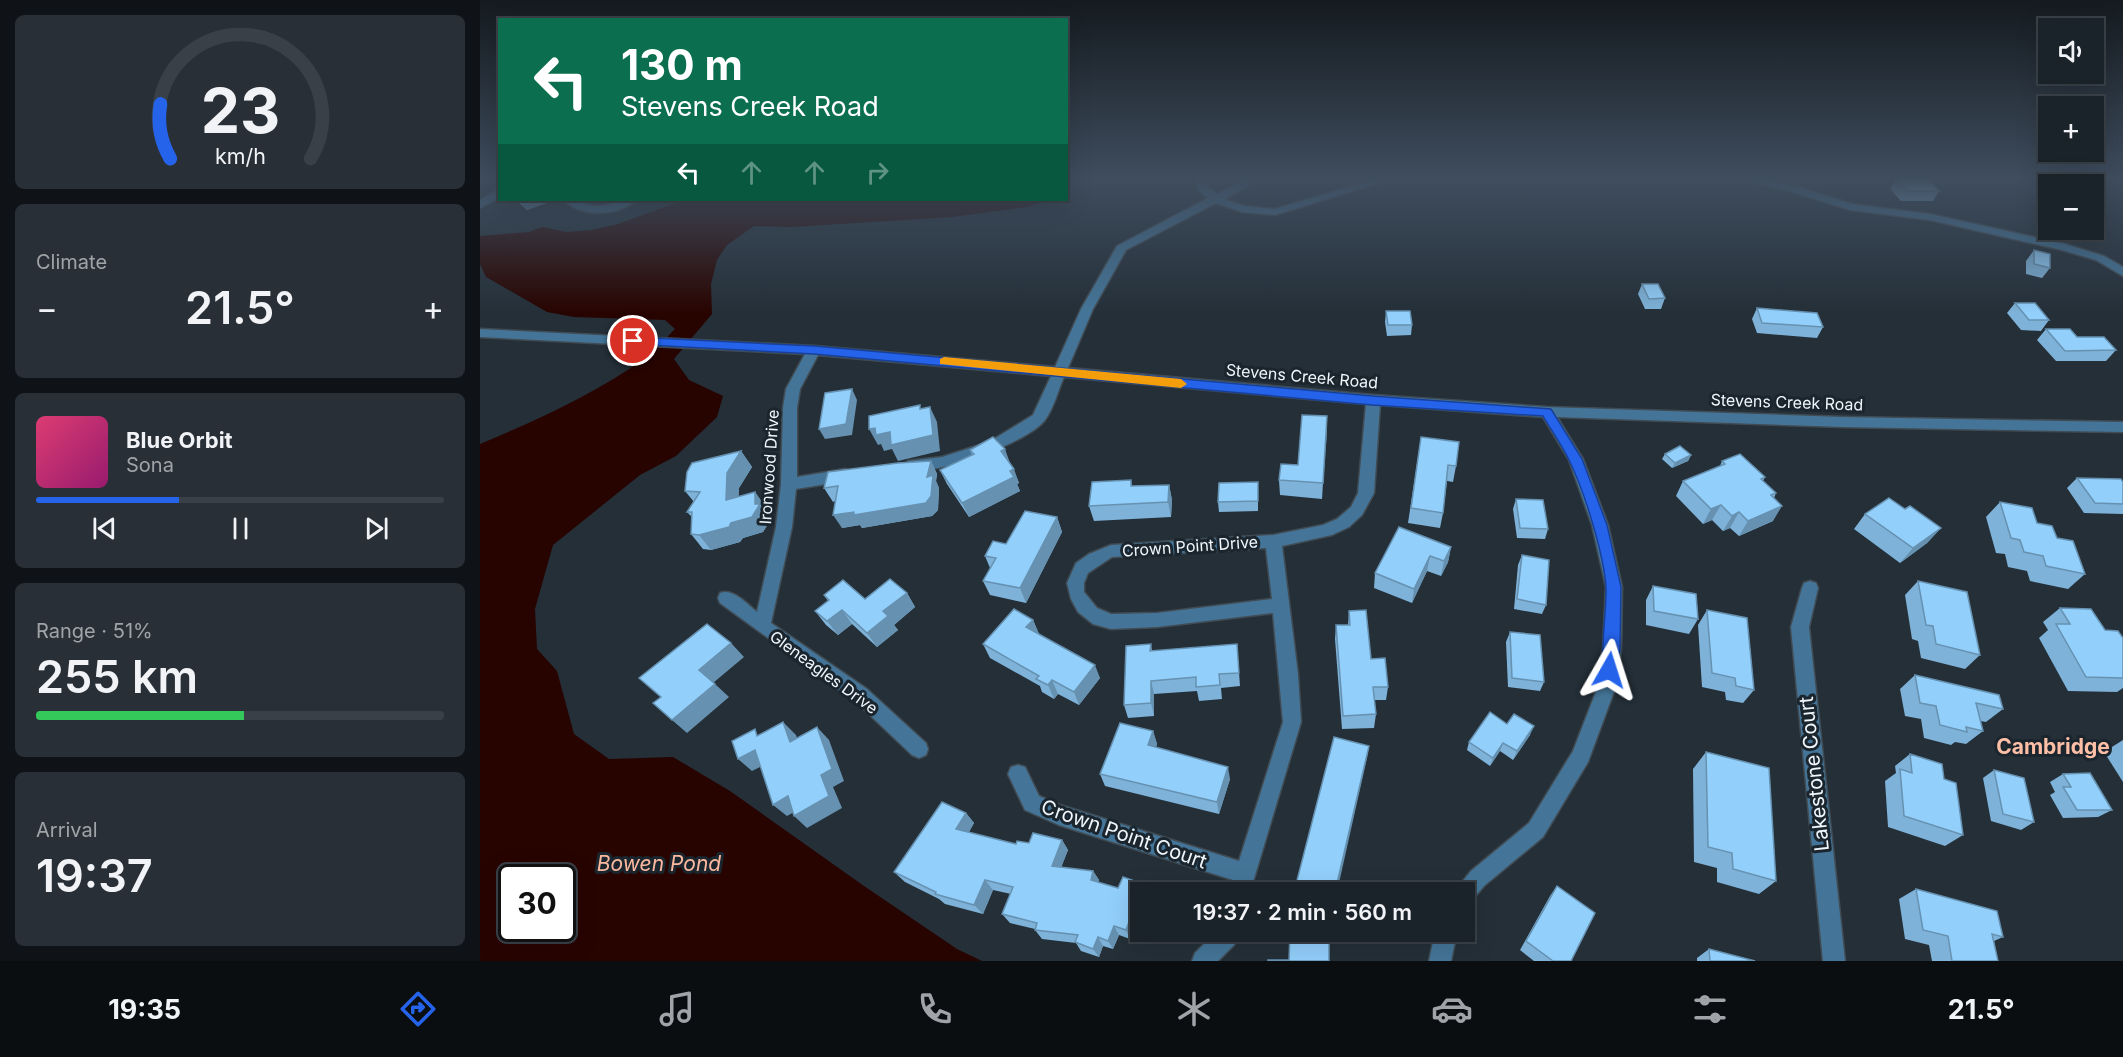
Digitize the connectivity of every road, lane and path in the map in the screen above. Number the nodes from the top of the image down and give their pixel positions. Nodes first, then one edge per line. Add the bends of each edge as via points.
1 (1168, 224) edge
2 (1961, 224) edge
3 (2123, 272) edge
4 (480, 333) edge
5 (814, 350) junction
6 (1058, 373) junction
7 (1372, 400) junction
8 (1547, 412) junction
9 (2123, 427) edge
10 (899, 467) edge
11 (856, 473) edge
12 (789, 484) junction
13 (1273, 541) junction
14 (1810, 588) dead end
15 (726, 598) dead end
16 (1281, 605) junction
17 (762, 626) junction
18 (920, 749) dead end
19 (1017, 774) dead end
20 (1238, 882) edge
21 (1244, 882) edge
22 (1474, 882) edge
23 (1220, 942) edge
24 (1444, 942) edge
25 (1203, 961) edge
26 (1440, 961) edge
27 (1834, 961) edge

1 - 6 street via 1121,248
2 - 3 street via 2065,247 2100,258
4 - 5 street, Stevens Creek Road
5 - 6 street, Stevens Creek Road
5 - 12 street, Ironwood Drive via 793,389
6 - 7 street, Stevens Creek Road
6 - 10 street via 1039,418 994,446 942,462
7 - 8 street, Stevens Creek Road
7 - 13 street, Crown Point Drive via 1366,493 1357,512 1326,531
8 - 9 street, Stevens Creek Road
8 - 22 street via 1576,459 1600,525 1614,587 1606,689 1581,756 1536,830
11 - 12 street
12 - 17 street, Ironwood Drive via 784,527
13 - 16 street
13 - 16 street, Crown Point Drive via 1111,551 1090,561 1079,572 1075,591 1077,599 1100,620 1130,622
14 - 27 street, Lakestone Court via 1800,627
15 - 17 street, Gleneagles Drive
16 - 21 street via 1292,722
17 - 18 street, Gleneagles Drive via 861,695
19 - 20 street, Crown Point Court via 1032,803
23 - 25 street
24 - 26 street

